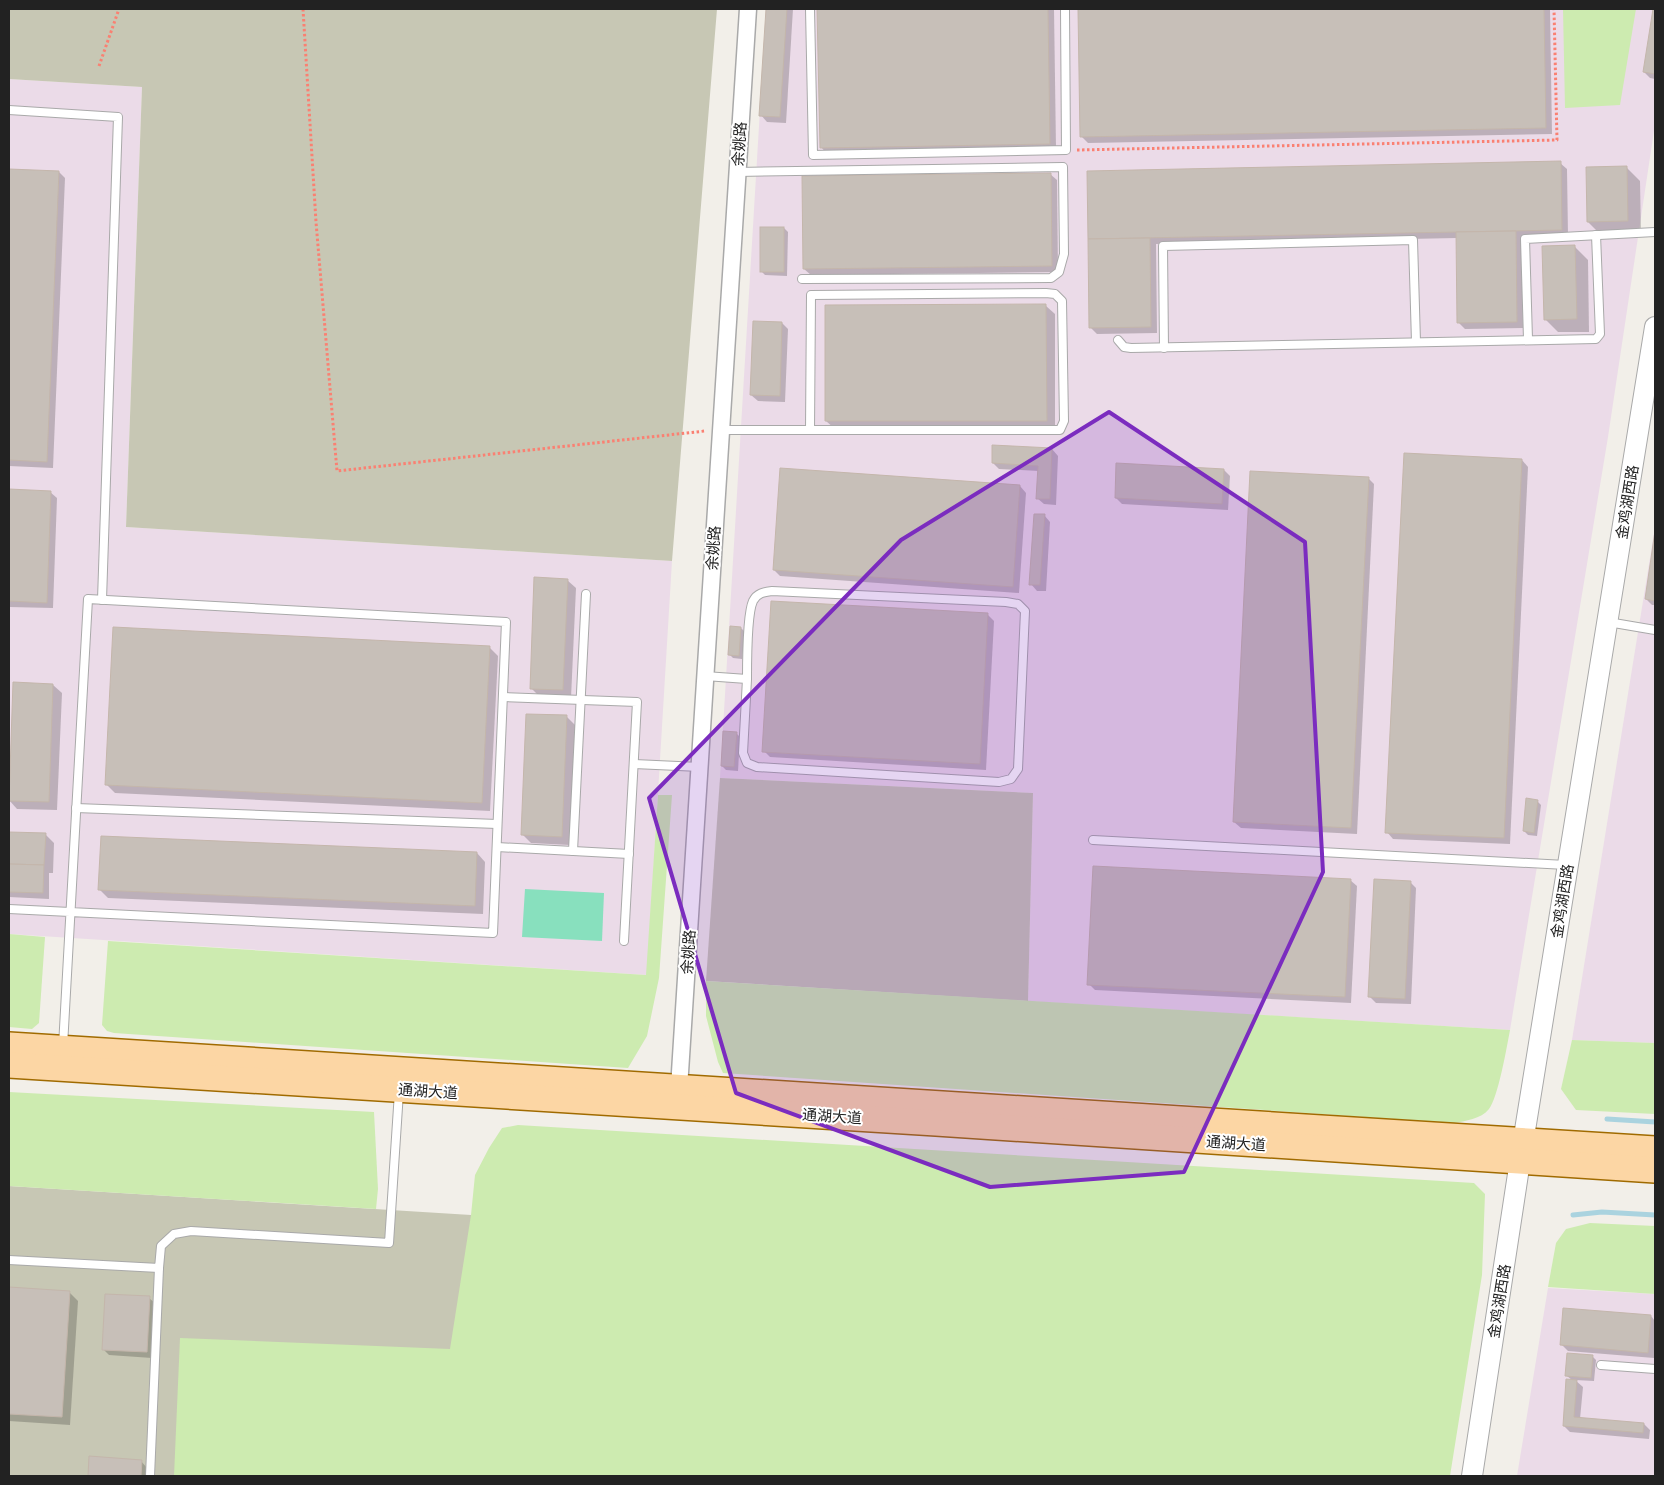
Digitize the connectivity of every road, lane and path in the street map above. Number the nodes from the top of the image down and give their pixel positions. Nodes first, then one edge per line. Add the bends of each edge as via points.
1 (119, 9) edge
2 (303, 9) edge
3 (748, 9) edge
4 (810, 9) edge
5 (1065, 9) edge
6 (1554, 9) edge
7 (99, 66) dead end
8 (9, 110) edge
9 (1066, 150) junction
10 (737, 172) junction
11 (1655, 232) edge
12 (1596, 236) junction
13 (802, 279) dead end
14 (1655, 327) edge
15 (1528, 339) junction
16 (1118, 340) dead end
17 (1416, 342) junction
18 (1164, 348) junction
19 (721, 430) junction
20 (810, 430) junction
21 (586, 594) dead end
22 (102, 600) junction
23 (1608, 622) junction
24 (1655, 630) edge
25 (705, 676) junction
26 (747, 679) junction
27 (503, 698) junction
28 (581, 700) junction
29 (634, 764) junction
30 (700, 767) junction
31 (76, 808) junction
32 (497, 824) junction
33 (1093, 840) dead end
34 (497, 847) junction
35 (574, 851) junction
36 (629, 854) junction
37 (1568, 865) junction
38 (9, 909) edge
39 (70, 912) junction
40 (624, 941) dead end
41 (9, 1045) edge
42 (63, 1048) junction
43 (9, 1065) edge
44 (679, 1088) junction
45 (400, 1090) junction
46 (1655, 1149) edge
47 (1522, 1151) junction
48 (1655, 1170) edge
49 (9, 1260) edge
50 (159, 1268) junction
51 (1601, 1365) dead end
52 (1655, 1369) edge
53 (150, 1476) edge
54 (1472, 1476) edge

1 - 7 path
2 - 19 path via 316,222 337,471
3 - 10 street, 余姚路
4 - 9 lane via 813,155
5 - 9 lane
6 - 9 path via 1557,140
8 - 22 lane via 118,117
10 - 13 lane via 1062,167 1064,254 1059,272 1051,278
10 - 19 street, 余姚路
11 - 12 lane
12 - 15 lane via 1525,240
12 - 15 lane via 1600,334 1590,340
14 - 23 street, 金鸡湖西路
15 - 17 lane
16 - 18 lane via 1124,347
17 - 18 lane
17 - 18 lane via 1413,240 1404,240 1163,246
19 - 20 lane
19 - 25 street, 余姚路
20 - 20 lane via 1060,430 1064,421 1062,301 1056,294 1046,292 811,295
21 - 28 lane
22 - 27 lane via 506,622
22 - 31 lane via 88,599
23 - 24 lane
23 - 37 street, 金鸡湖西路
25 - 26 lane
25 - 30 street, 余姚路
26 - 26 lane via 744,753 747,762 757,767 1000,782 1011,779 1018,769 1025,611 1018,604 1006,602 761,593 753,601 750,613
27 - 28 lane
27 - 32 lane
28 - 29 lane via 637,702
28 - 35 lane
29 - 30 lane
29 - 36 lane
30 - 44 street, 余姚路
31 - 32 lane
31 - 39 lane
32 - 34 lane
33 - 37 lane
34 - 35 lane
34 - 39 lane via 492,933
35 - 36 lane
36 - 40 lane
37 - 47 street, 金鸡湖西路
38 - 39 lane
39 - 42 lane
41 - 42 main road, 通湖大道
42 - 44 main road, 通湖大道
43 - 45 main road, 通湖大道
44 - 47 main road, 通湖大道
45 - 47 main road, 通湖大道 via 936,1122
45 - 50 lane via 389,1243 191,1231 174,1234 161,1246
46 - 47 main road, 通湖大道
47 - 48 main road, 通湖大道
47 - 54 street, 金鸡湖西路
49 - 50 lane
50 - 53 lane
51 - 52 lane

